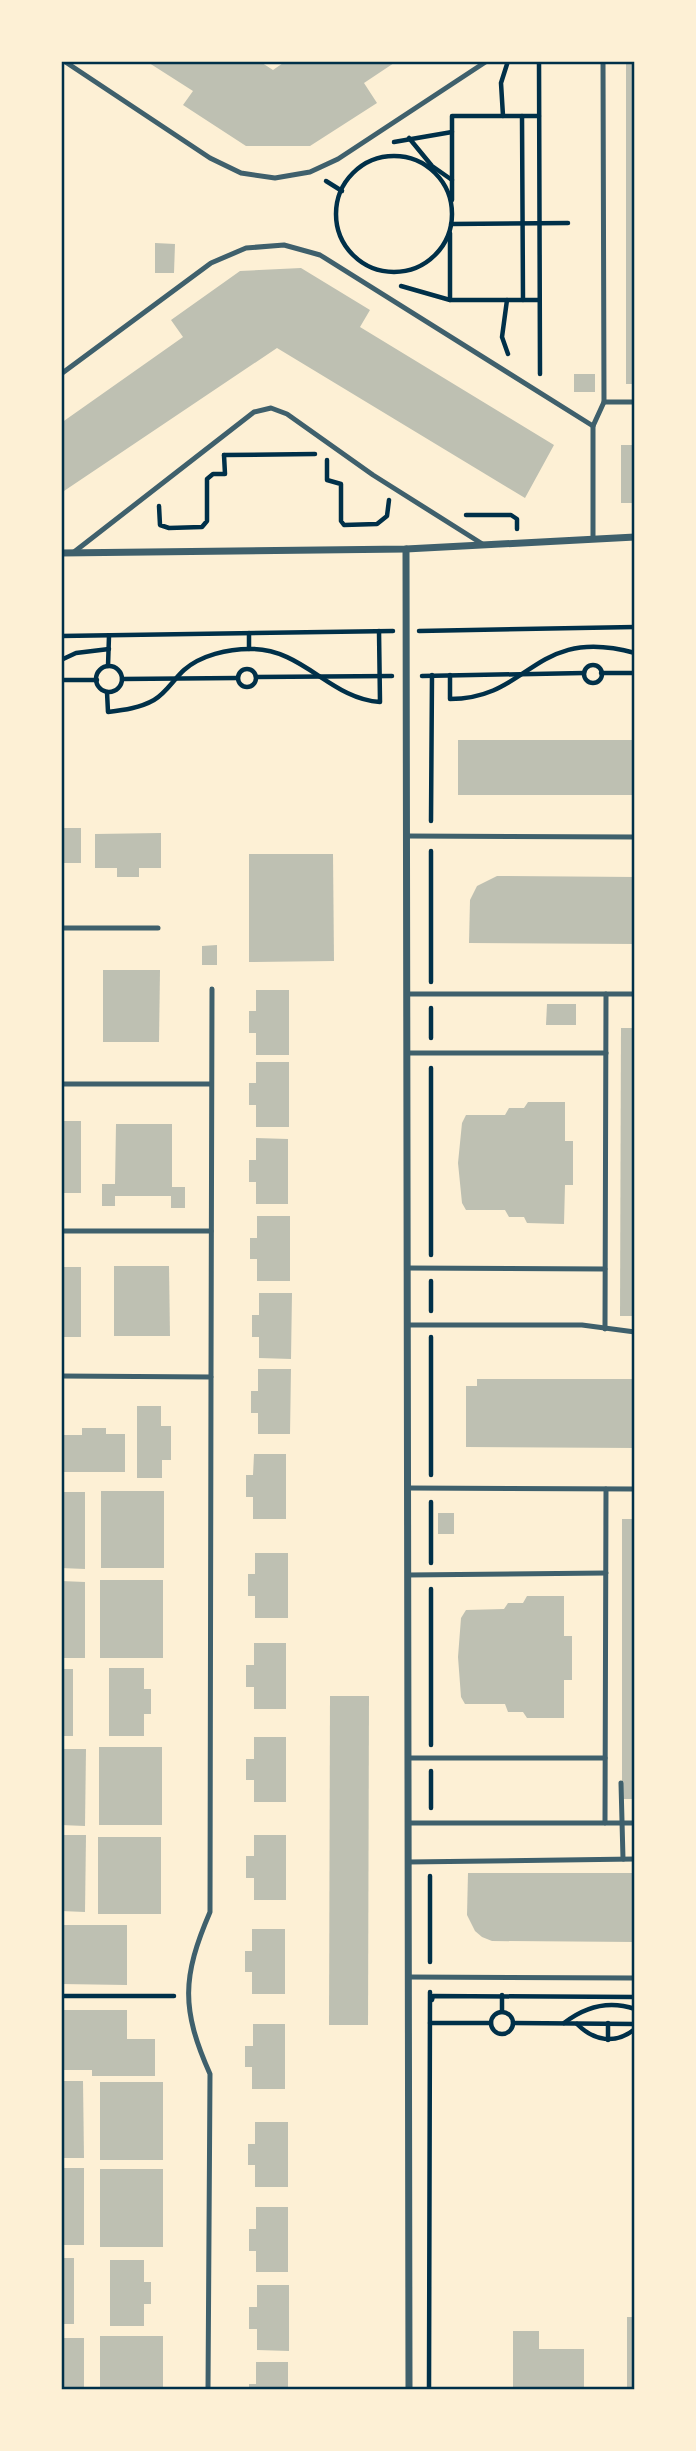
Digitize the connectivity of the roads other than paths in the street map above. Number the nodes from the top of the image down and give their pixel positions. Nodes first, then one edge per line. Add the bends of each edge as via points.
1 (64, 61) edge
2 (487, 61) edge
3 (603, 61) edge
4 (61, 374) edge
5 (604, 402) junction
6 (635, 402) edge
7 (593, 426) junction
8 (593, 537) junction
9 (635, 537) edge
10 (486, 547) junction
11 (406, 549) junction
12 (74, 552) junction
13 (61, 553) edge
14 (407, 836) junction
15 (635, 837) edge
16 (61, 928) edge
17 (158, 928) dead end
18 (212, 989) dead end
19 (407, 994) junction
20 (606, 994) junction
21 (635, 994) edge
22 (407, 1053) junction
23 (606, 1053) junction
24 (61, 1084) edge
25 (211, 1084) junction
26 (61, 1231) edge
27 (211, 1231) junction
28 (407, 1268) junction
29 (605, 1269) junction
30 (407, 1325) junction
31 (605, 1329) junction
32 (635, 1332) edge
33 (61, 1376) edge
34 (211, 1377) junction
35 (408, 1488) junction
36 (606, 1489) junction
37 (635, 1489) edge
38 (606, 1573) junction
39 (408, 1575) junction
40 (408, 1758) junction
41 (605, 1758) junction
42 (621, 1783) dead end
43 (408, 1823) junction
44 (605, 1823) junction
45 (622, 1823) junction
46 (635, 1823) edge
47 (623, 1859) junction
48 (635, 1859) edge
49 (408, 1862) junction
50 (408, 1977) junction
51 (635, 1978) edge
52 (208, 2390) edge
53 (409, 2390) edge

1 - 2 lane via 211,158 241,173 275,178 310,172 338,159
3 - 5 lane
4 - 7 lane via 211,263 246,248 284,245 320,255
5 - 6 lane
5 - 7 lane
7 - 8 lane
8 - 9 street
8 - 10 street
10 - 11 street
10 - 12 lane via 287,414 271,408 254,412
11 - 12 street
11 - 14 street
12 - 13 street
14 - 15 lane
14 - 19 street
16 - 17 lane
18 - 25 lane
19 - 20 lane
19 - 22 street
20 - 21 lane
20 - 23 lane
22 - 23 lane
22 - 28 street
23 - 29 lane
24 - 25 lane
25 - 27 lane
26 - 27 lane
27 - 34 lane
28 - 29 lane
28 - 30 street
29 - 31 lane
30 - 31 lane via 582,1325
30 - 35 street
31 - 32 lane
33 - 34 lane
34 - 52 lane via 210,1912 192,1954 188,1996 193,2035 210,2074
35 - 36 lane
35 - 39 street
36 - 37 lane
36 - 38 lane
38 - 39 lane
38 - 41 lane
39 - 40 street
40 - 41 lane
40 - 43 street
41 - 44 lane
42 - 45 lane
43 - 44 lane
43 - 49 street
44 - 45 lane
45 - 46 lane
45 - 47 lane
47 - 48 lane
47 - 49 lane
49 - 50 street
50 - 51 lane
50 - 53 street

